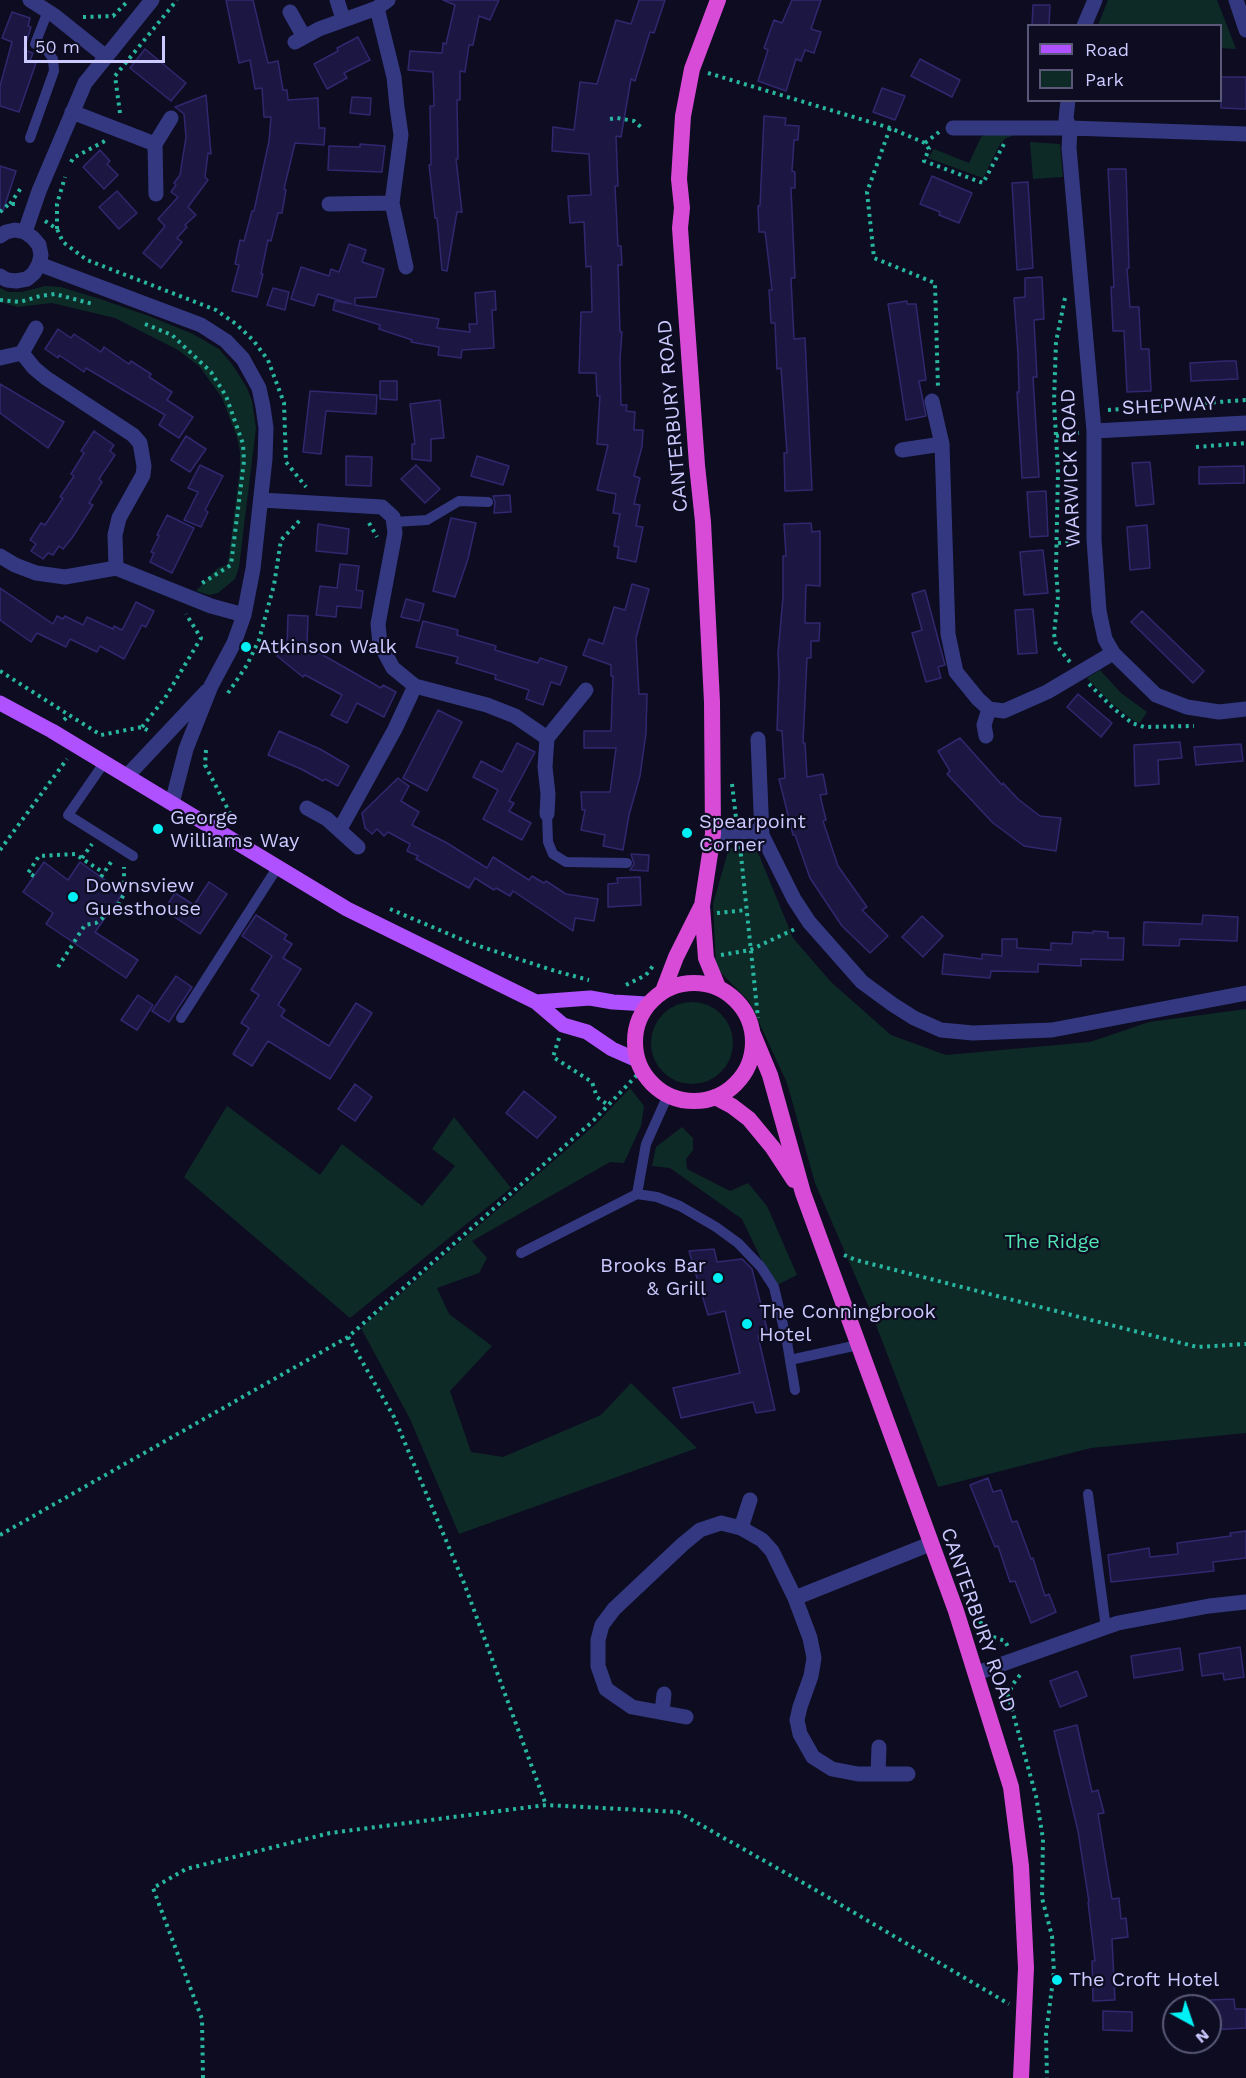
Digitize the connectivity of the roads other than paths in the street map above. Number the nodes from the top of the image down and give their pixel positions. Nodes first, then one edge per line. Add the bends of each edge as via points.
1 (30, 0) edge
2 (153, 0) edge
3 (337, 0) edge
4 (718, 0) edge
5 (1095, 0) edge
6 (1236, 0) edge
7 (382, 4) edge
8 (48, 11) junction
9 (290, 12) dead end
10 (344, 19) junction
11 (1085, 24) edge
12 (1246, 30) edge
13 (105, 56) junction
14 (1068, 102) edge
15 (72, 112) junction
16 (171, 118) dead end
17 (953, 128) dead end
18 (1070, 128) junction
19 (1246, 134) edge
20 (30, 138) dead end
21 (155, 144) junction
22 (156, 194) dead end
23 (392, 203) junction
24 (328, 204) dead end
25 (25, 232) junction
26 (0, 236) edge
27 (39, 264) junction
28 (406, 267) dead end
29 (0, 276) edge
30 (36, 328) dead end
31 (22, 353) junction
32 (0, 358) edge
33 (932, 401) road end
34 (1246, 423) edge
35 (1094, 431) junction
36 (942, 444) junction
37 (902, 450) dead end
38 (261, 500) junction
39 (488, 502) dead end
40 (393, 522) junction
41 (0, 556) edge
42 (116, 568) junction
43 (244, 615) junction
44 (1113, 653) junction
45 (211, 686) junction
46 (415, 686) junction
47 (586, 690) dead end
48 (0, 703) edge
49 (989, 709) junction
50 (1246, 709) edge
51 (986, 736) dead end
52 (548, 738) junction
53 (758, 739) dead end
54 (105, 763) junction
55 (127, 776) junction
56 (172, 803) junction
57 (307, 808) dead end
58 (547, 814) joint
59 (340, 829) junction
60 (713, 834) junction
61 (762, 835) junction
62 (358, 847) dead end
63 (126, 852) road end
64 (627, 863) dead end
65 (278, 868) junction
66 (707, 910) junction
67 (718, 987) junction
68 (663, 991) junction
69 (1246, 993) edge
70 (536, 1002) junction
71 (647, 1004) junction
72 (181, 1018) dead end
73 (753, 1034) junction
74 (639, 1065) junction
75 (668, 1095) junction
76 (715, 1098) junction
77 (803, 1193) junction
78 (637, 1194) junction
79 (521, 1253) dead end
80 (858, 1345) junction
81 (790, 1360) junction
82 (795, 1390) dead end
83 (1088, 1494) dead end
84 (750, 1500) dead end
85 (741, 1528) junction
86 (930, 1544) junction
87 (795, 1598) junction
88 (1246, 1602) edge
89 (1106, 1628) junction
90 (977, 1673) junction
91 (664, 1694) dead end
92 (662, 1712) junction
93 (686, 1716) dead end
94 (879, 1747) dead end
95 (878, 1774) junction
96 (908, 1774) dead end
97 (1021, 2078) edge

1 - 8 street
2 - 13 street
3 - 10 street
4 - 60 highway, CANTERBURY ROAD via 692,69 683,116 679,179 710,635
5 - 11 street
6 - 12 street
7 - 10 street
7 - 23 street via 400,135
8 - 13 street
8 - 20 lane via 35,44 46,49 53,59 54,71
9 - 10 street via 300,40
13 - 15 street via 85,83
14 - 18 street, WARWICK ROAD via 1066,119
15 - 21 street
15 - 25 street
16 - 21 street
17 - 18 street
18 - 19 street
18 - 35 street, WARWICK ROAD
21 - 22 street
23 - 24 street
23 - 28 street
25 - 26 street via 15,230
25 - 27 street via 39,245
27 - 29 street via 27,279 6,280
27 - 38 street via 201,325 226,341 243,359 259,388 266,428
30 - 31 street
31 - 32 street
31 - 42 street via 46,378 140,443 143,475 119,518
33 - 36 street
34 - 35 street, SHEPWAY
35 - 44 street, WARWICK ROAD via 1099,611 1105,639
36 - 37 street
36 - 49 street via 948,634 956,672
38 - 40 street via 382,507
38 - 43 street
39 - 40 lane via 459,501 428,520
40 - 46 street via 395,533 378,624 380,644 393,668
41 - 42 street via 36,573 65,577
42 - 43 street
43 - 45 street via 234,644
44 - 49 street via 1047,692 1005,711
44 - 50 street, WARWICK ROAD via 1156,695 1187,707 1219,712
45 - 55 street
45 - 56 street via 186,749
46 - 52 street via 487,705 515,716
46 - 59 street
47 - 52 street
48 - 54 main road
49 - 51 street via 984,725
52 - 58 street
53 - 61 street
54 - 55 main road
54 - 63 lane via 68,815
55 - 56 main road
56 - 65 main road
57 - 59 street
58 - 64 lane via 548,842 553,854 574,863
59 - 62 street
60 - 61 street via 751,831
60 - 66 highway, CANTERBURY ROAD
61 - 69 street via 809,922 862,981 914,1018 942,1030 1052,1030
65 - 70 main road via 347,909
65 - 72 lane
66 - 67 highway, CANTERBURY ROAD via 706,958
66 - 68 highway, CANTERBURY ROAD via 676,957
67 - 68 highway via 699,982
67 - 73 highway via 735,998 747,1015
68 - 71 highway
70 - 71 main road via 590,998
70 - 74 main road via 563,1025 586,1032
71 - 74 highway via 634,1041
73 - 76 highway via 752,1054 745,1072 732,1088
73 - 77 highway, CANTERBURY ROAD via 770,1075
74 - 75 highway via 653,1085
75 - 76 highway via 683,1100
75 - 78 lane via 646,1144
76 - 77 highway, CANTERBURY ROAD via 748,1119
77 - 80 highway, CANTERBURY ROAD
78 - 79 lane
78 - 81 lane via 680,1206 716,1227 761,1267 774,1287
80 - 81 lane
80 - 86 highway, CANTERBURY ROAD
81 - 82 lane
83 - 89 lane
84 - 85 street
85 - 87 street via 772,1551
85 - 92 street via 721,1523 700,1530 614,1609 602,1625 598,1666 606,1689 632,1707
86 - 87 street
86 - 90 highway, CANTERBURY ROAD
87 - 95 street via 814,1658 797,1720 802,1740 813,1757 832,1770
88 - 89 street
89 - 90 street
90 - 97 highway, CANTERBURY ROAD via 1011,1787 1021,1866 1026,1968
91 - 92 street
92 - 93 street
94 - 95 street
95 - 96 street

